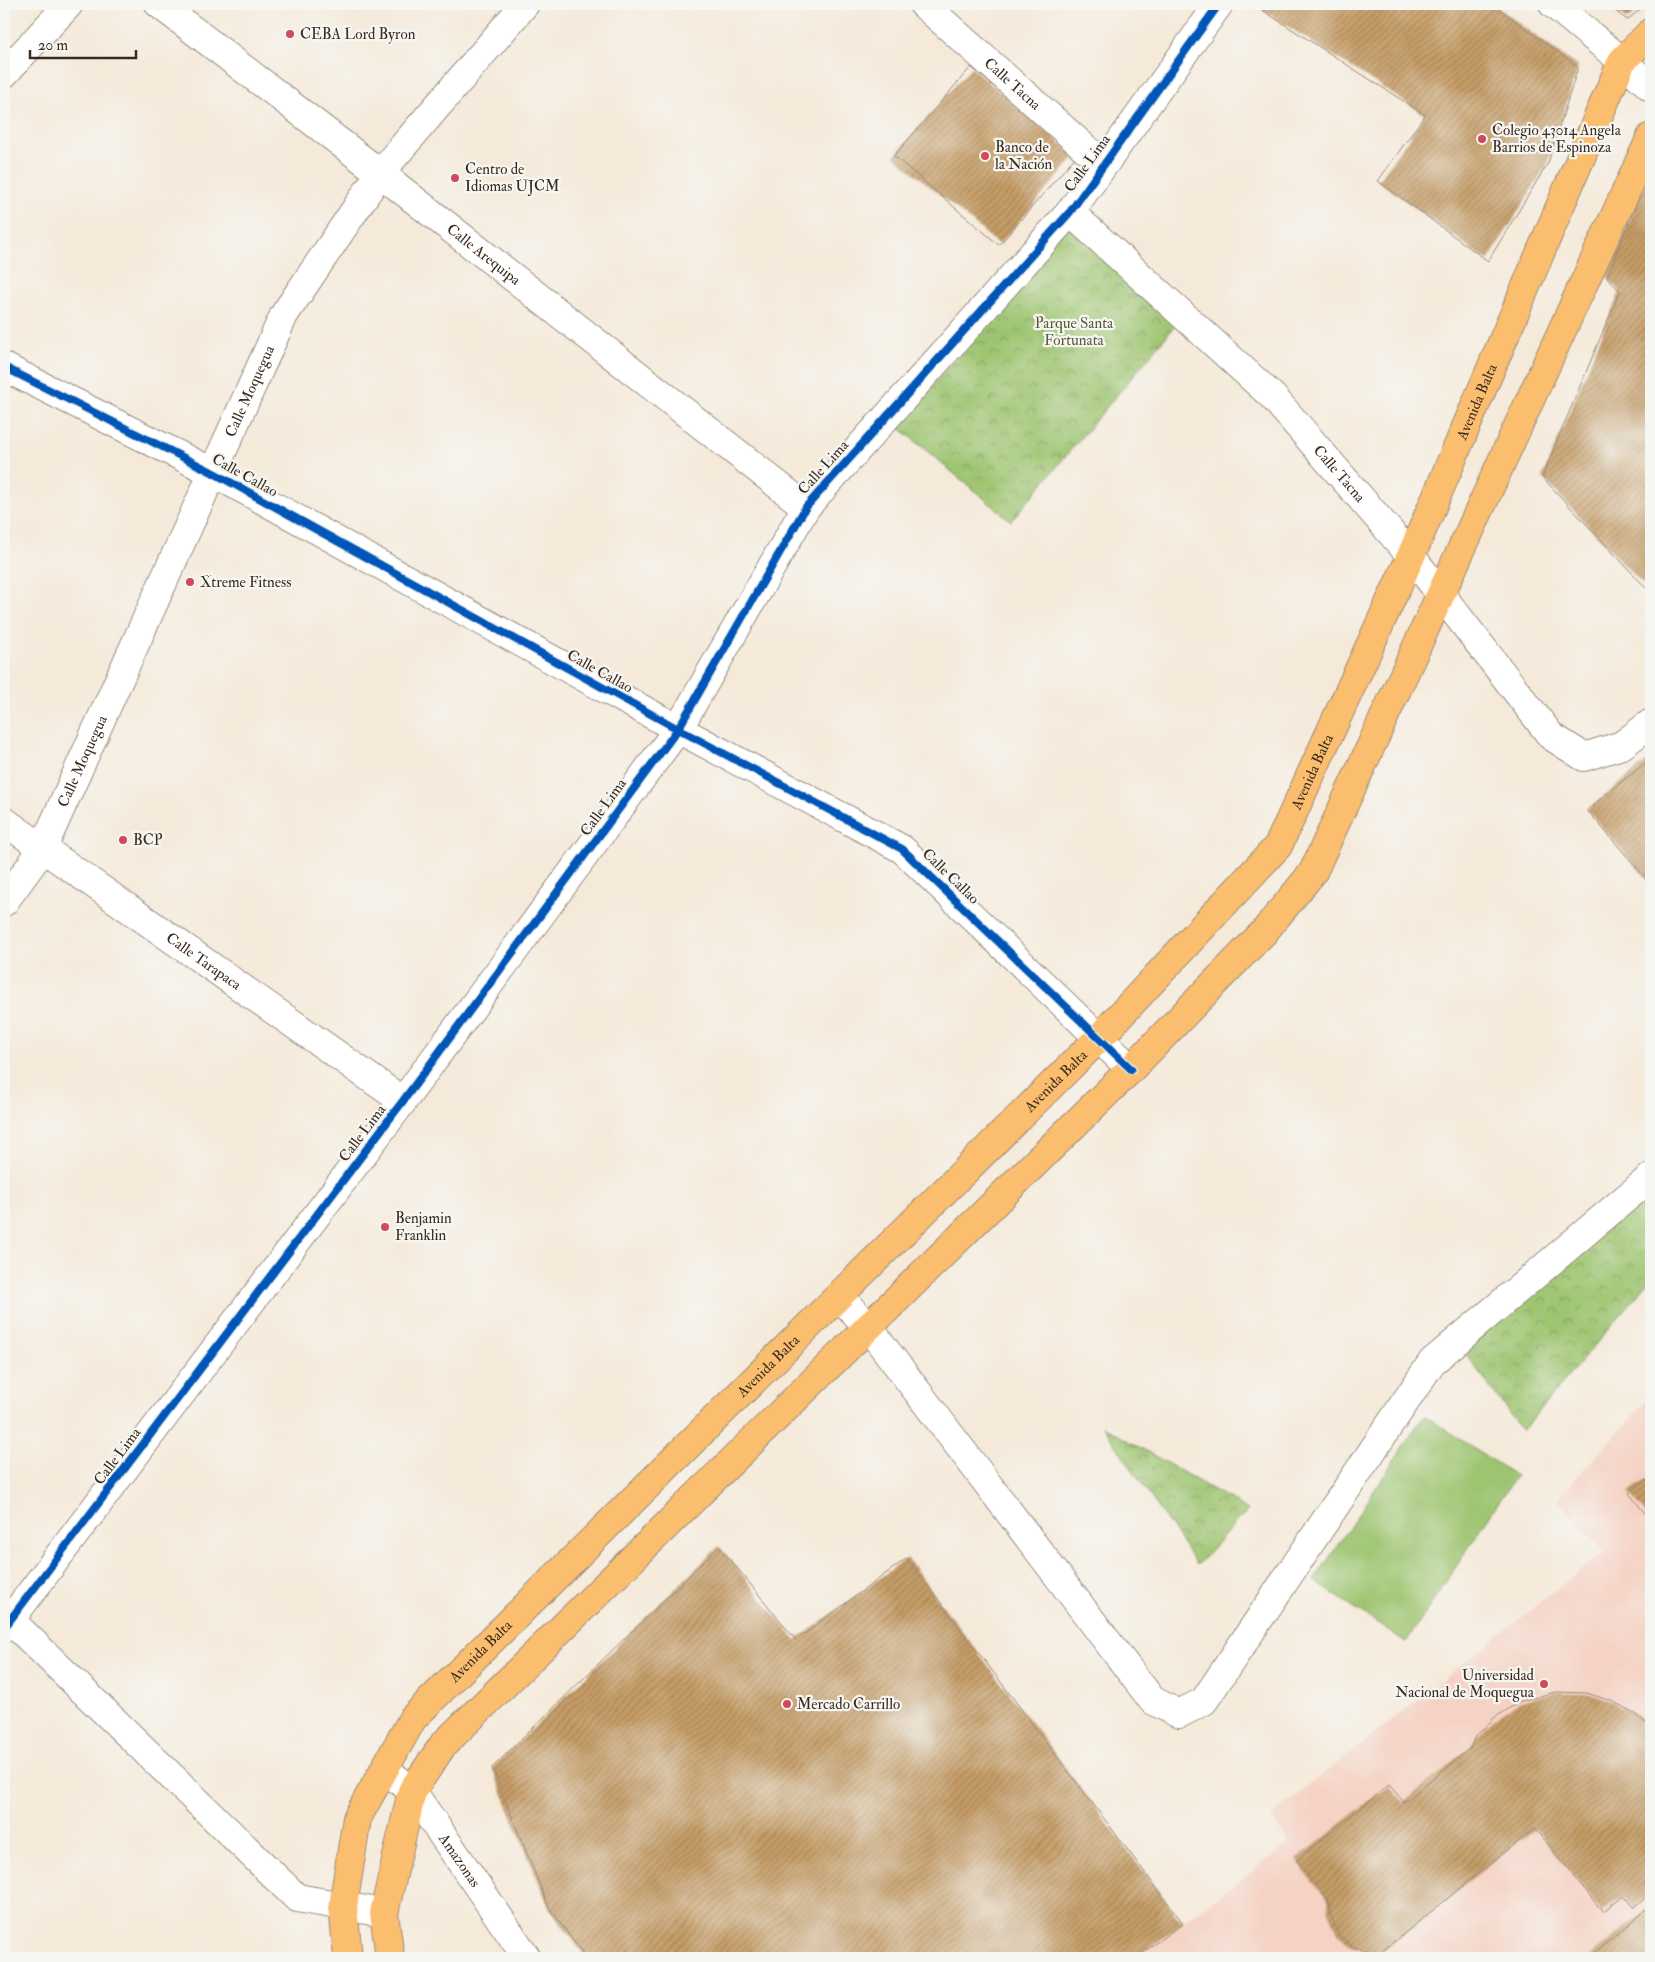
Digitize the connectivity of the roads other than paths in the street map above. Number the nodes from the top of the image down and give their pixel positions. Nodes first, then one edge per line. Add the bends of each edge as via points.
1 (69, 4) edge
2 (159, 4) edge
3 (526, 4) edge
4 (923, 4) edge
5 (1220, 4) edge
6 (1553, 4) edge
7 (1651, 32) edge
8 (1622, 61) junction
9 (4, 74) edge
10 (1651, 87) edge
11 (1651, 138) edge
12 (1103, 164) junction
13 (380, 173) junction
14 (1070, 212) junction
15 (4, 367) edge
16 (212, 472) junction
17 (806, 507) junction
18 (1411, 556) junction
19 (1440, 593) junction
20 (1651, 723) edge
21 (678, 729) junction
22 (4, 822) edge
23 (42, 850) junction
24 (4, 902) edge
25 (1100, 1037) junction
26 (1131, 1069) junction
27 (403, 1101) junction
28 (1651, 1178) edge
29 (840, 1296) junction
30 (869, 1328) junction
31 (6, 1621) edge
32 (384, 1769) junction
33 (412, 1791) junction
34 (343, 1906) junction
35 (384, 1913) junction
36 (348, 1958) edge
37 (390, 1958) edge
38 (527, 1958) edge

1 - 9 street
2 - 13 street, Calle Arequipa
3 - 13 street, Calle Moquegua
4 - 12 street, Calle Tacna
5 - 12 street, Calle Lima
6 - 8 street
7 - 8 main road, Avenida Balta
8 - 10 street
8 - 18 main road, Avenida Balta
11 - 19 main road
12 - 14 street, Calle Lima
13 - 16 street, Calle Moquegua via 284,315
13 - 17 street, Calle Arequipa
14 - 17 street, Calle Lima
14 - 18 street, Calle Tacna via 1273,397
15 - 16 street, Calle Callao
16 - 21 street, Calle Callao
16 - 23 street, Calle Moquegua
17 - 21 street, Calle Lima
18 - 19 street, Calle Tacna
18 - 25 main road, Avenida Balta via 1278,846
19 - 20 street, Calle Tacna via 1551,736 1584,757 1622,745
19 - 26 main road via 1313,872 1264,932
21 - 25 street, Calle Callao via 902,849
21 - 27 street, Calle Lima
22 - 23 street, Calle Tarapaca
23 - 24 street, Calle Moquegua
23 - 27 street, Calle Tarapaca
25 - 26 street, Calle Callao
25 - 29 main road, Avenida Balta
26 - 30 main road
27 - 31 street, Calle Lima
28 - 30 street via 1432,1362 1204,1701 1179,1714 1152,1700
29 - 30 street
29 - 32 main road, Avenida Balta via 414,1718
30 - 33 main road via 443,1745
31 - 34 street via 297,1898
32 - 33 street, Amazonas
32 - 34 main road, Avenida Balta via 357,1818
33 - 35 main road
33 - 38 street, Amazonas
34 - 35 street
34 - 36 main road, Avenida Balta
35 - 37 main road

